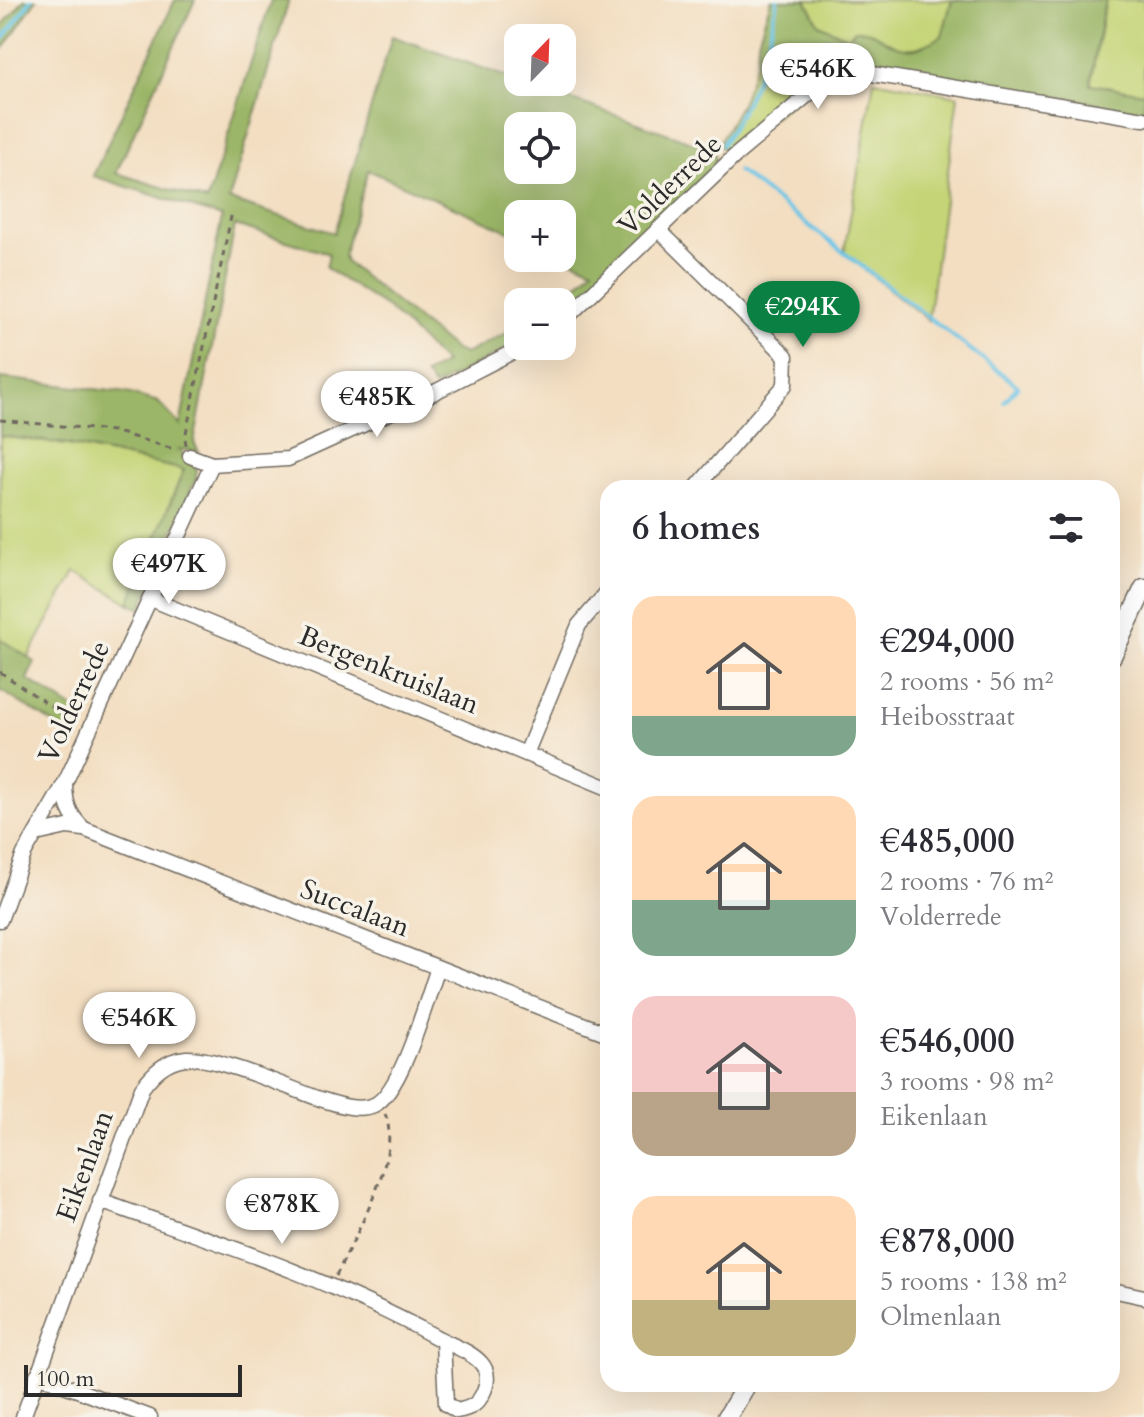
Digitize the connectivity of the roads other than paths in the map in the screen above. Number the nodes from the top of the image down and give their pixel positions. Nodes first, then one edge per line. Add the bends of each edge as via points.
1 (1144, 119) edge
2 (660, 231) junction
3 (576, 309) edge
4 (504, 356) edge
5 (190, 456) road end
6 (212, 464) junction
7 (703, 480) edge
8 (1143, 594) edge
9 (151, 599) junction
10 (600, 600) edge
11 (1120, 640) edge
12 (526, 754) junction
13 (65, 783) junction
14 (600, 785) edge
15 (84, 829) junction
16 (36, 834) junction
17 (0, 920) edge
18 (438, 968) junction
19 (600, 1031) edge
20 (100, 1201) junction
21 (1120, 1292) edge
22 (1144, 1297) edge
23 (443, 1341) junction
24 (37, 1375) junction
25 (742, 1392) edge
26 (455, 1414) edge
27 (23, 1417) edge
28 (150, 1417) edge
29 (727, 1417) edge

1 - 2 street, Volderrede via 848,70 822,83 736,155
2 - 3 street, Volderrede
2 - 7 street via 786,356 785,385
4 - 6 street via 288,459
5 - 6 street
6 - 9 street, Volderrede
8 - 11 street
9 - 12 street, Bergenkruislaan
9 - 13 street, Volderrede
10 - 12 street via 579,625
12 - 14 street, Bergenkruislaan
13 - 15 street via 72,819
13 - 16 street, Volderrede
15 - 16 street, Succalaan
15 - 18 street, Succalaan
16 - 17 street, Volderrede
18 - 19 street, Succalaan
18 - 20 street, Eikenlaan via 394,1085 374,1105 345,1107 214,1064 188,1058 170,1062 142,1088
20 - 23 street via 331,1286
20 - 24 street, Eikenlaan
21 - 22 street
23 - 26 street via 442,1391
23 - 26 street via 477,1359 487,1372 478,1403
24 - 27 street, Eikenlaan
24 - 28 street
25 - 29 street

